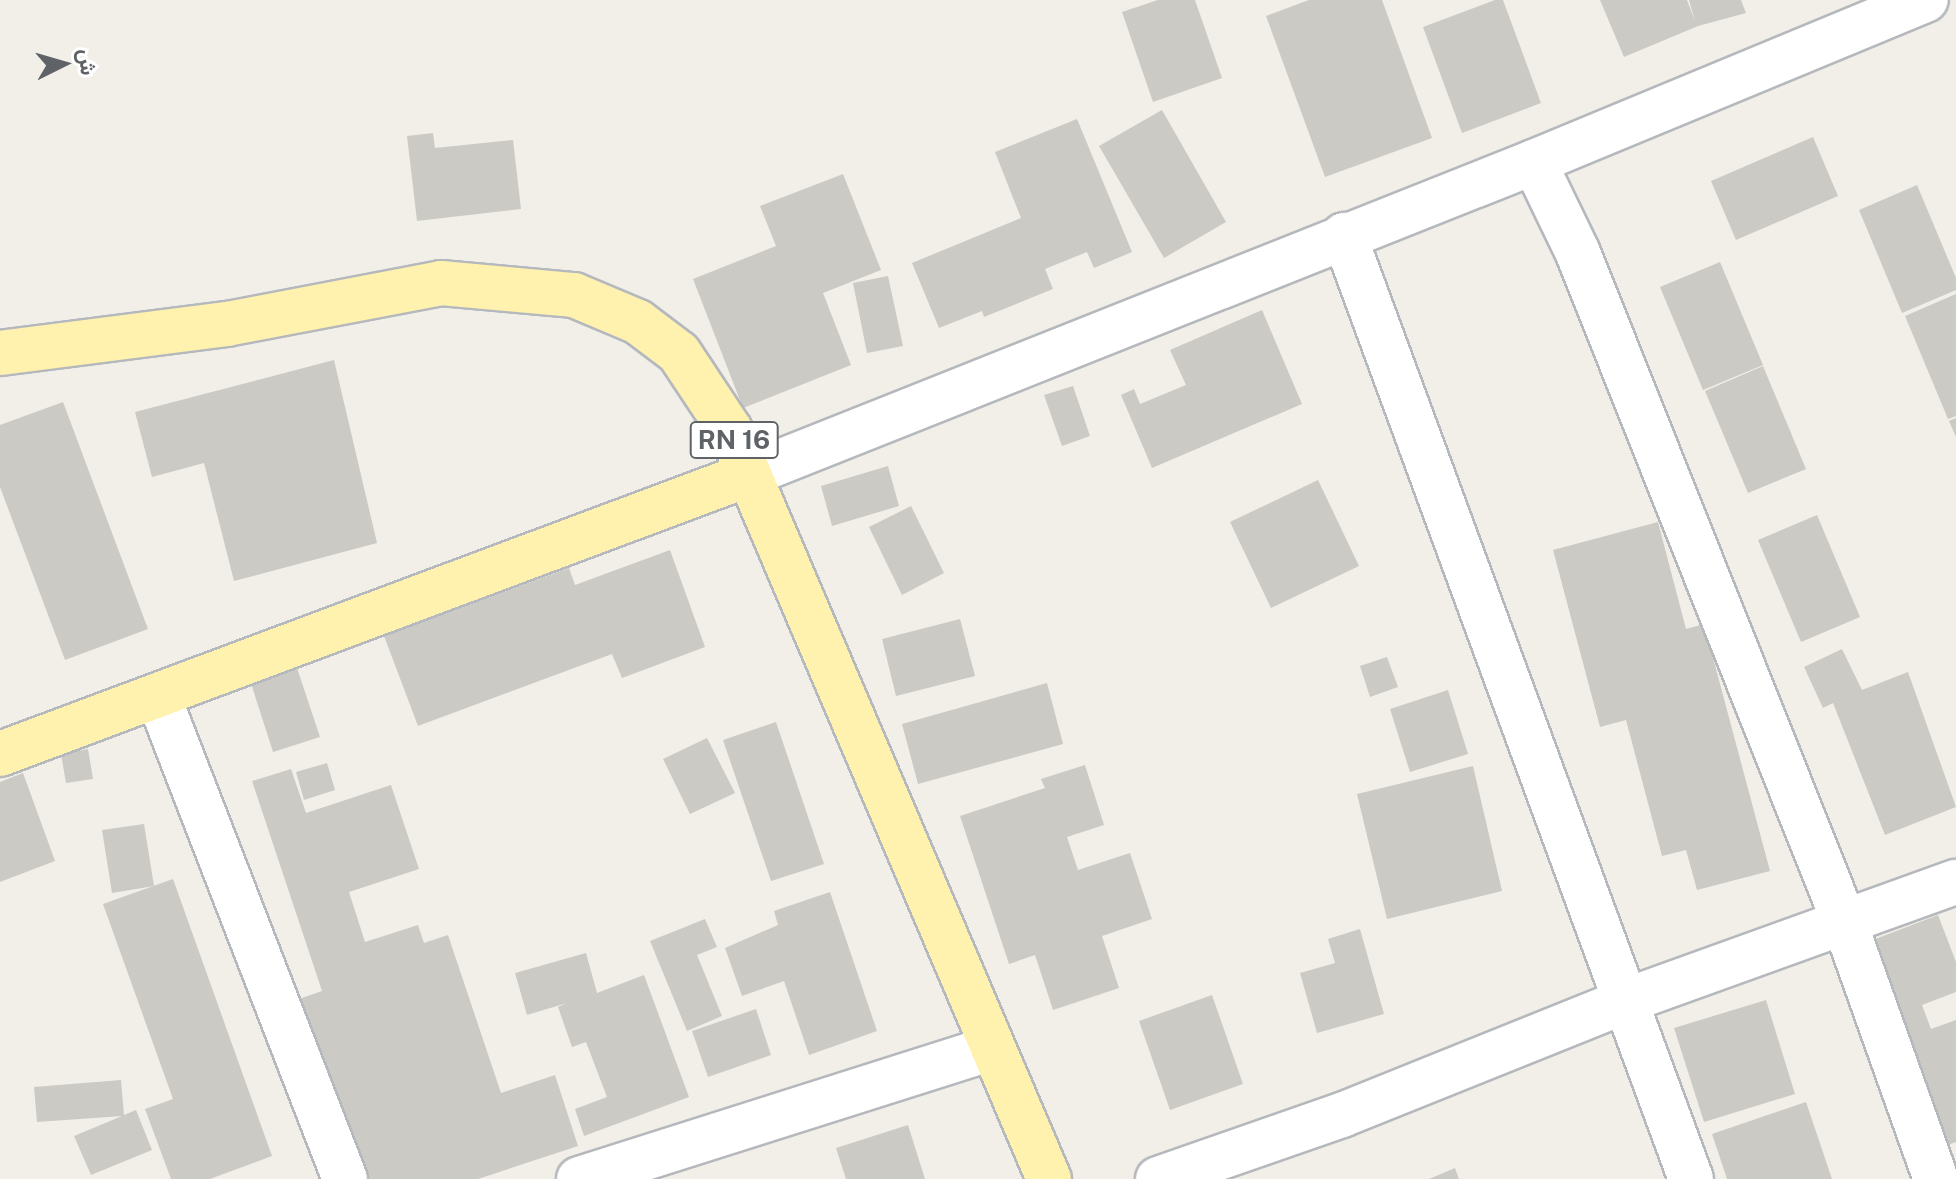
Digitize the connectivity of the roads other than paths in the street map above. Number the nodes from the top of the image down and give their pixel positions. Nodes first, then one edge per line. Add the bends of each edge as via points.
1 (1926, 0) edge
2 (1534, 162) junction
3 (1344, 235) junction
4 (0, 353) edge
5 (747, 475) junction
6 (158, 696) junction
7 (0, 754) edge
8 (1956, 882) edge
9 (1844, 921) junction
10 (1625, 1001) junction
11 (991, 1048) junction
12 (345, 1179) edge
13 (579, 1179) edge
14 (1049, 1179) edge
15 (1158, 1179) edge
16 (1691, 1179) edge
17 (1936, 1179) edge

1 - 2 street
2 - 3 street
2 - 9 street via 1578,253
3 - 5 street
3 - 10 street
4 - 5 main road, RN 16 via 227,324 441,283 574,295 638,322 679,353 730,430
5 - 6 main road
5 - 11 main road, RN 16
6 - 7 main road
6 - 12 street
8 - 9 street
9 - 10 street
9 - 17 street
10 - 15 street via 1342,1115
10 - 16 street
11 - 13 street
11 - 14 main road, RN 16

